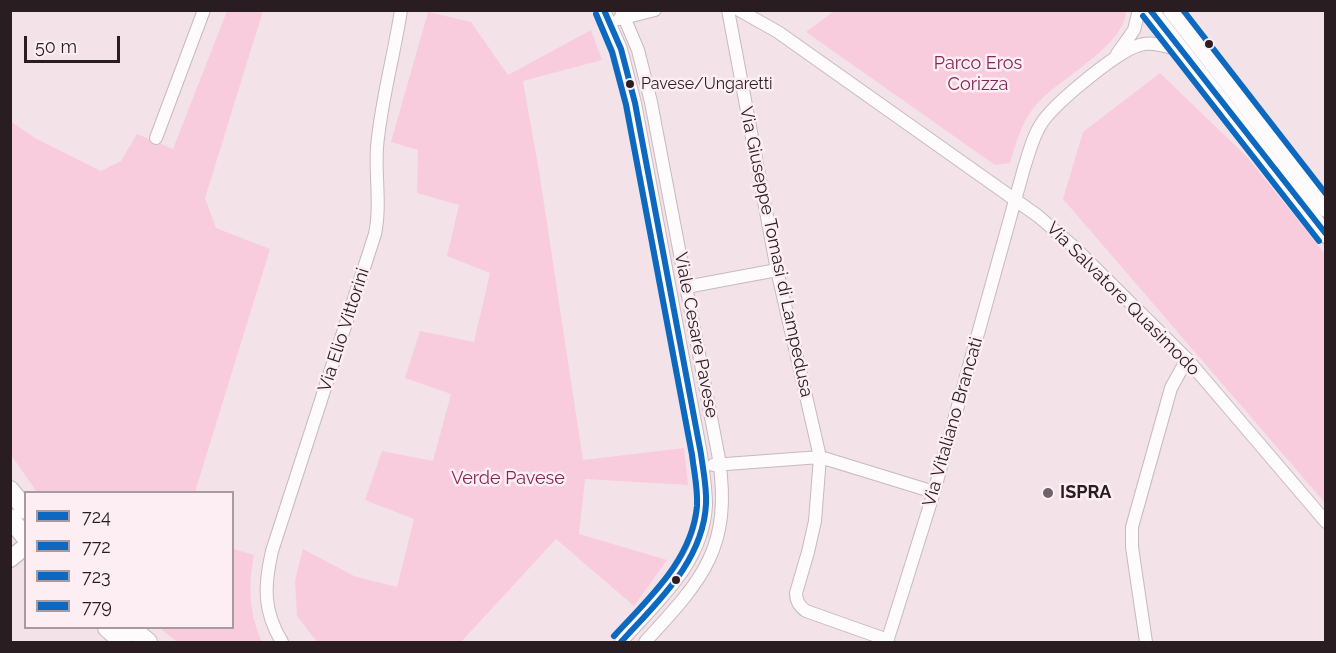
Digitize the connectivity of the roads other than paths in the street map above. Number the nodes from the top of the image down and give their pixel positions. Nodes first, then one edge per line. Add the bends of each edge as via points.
1 (204, 10) edge
2 (401, 10) edge
3 (604, 10) edge
4 (655, 10) edge
5 (728, 10) edge
6 (739, 10) edge
7 (1139, 10) edge
8 (1150, 10) edge
9 (1171, 10) edge
10 (623, 14) edge
11 (610, 23) junction
12 (1180, 50) junction
13 (1115, 58) junction
14 (156, 138) dead end
15 (1016, 200) junction
16 (1326, 209) edge
17 (1326, 236) edge
18 (679, 249) junction
19 (663, 253) junction
20 (777, 270) junction
21 (686, 287) junction
22 (1187, 359) junction
23 (820, 457) junction
24 (720, 464) junction
25 (702, 466) junction
26 (10, 490) edge
27 (934, 492) junction
28 (24, 508) edge
29 (10, 518) edge
30 (1326, 522) edge
31 (24, 536) edge
32 (24, 548) edge
33 (10, 559) edge
34 (109, 629) edge
35 (133, 629) edge
36 (888, 641) edge
37 (123, 642) edge
38 (148, 642) edge
39 (282, 642) edge
40 (621, 642) edge
41 (645, 642) edge
42 (1146, 642) edge

1 - 14 street
2 - 39 street, Via Elio Vittorini via 377,144 375,234 266,578 268,609
3 - 11 street, Viale Cesare Pavese
4 - 10 street
5 - 20 street, Via Giuseppe Tomasi di Lampedusa
6 - 15 street, Via Salvatore Quasimodo via 778,32
7 - 13 street via 1134,30
8 - 12 street
9 - 16 street
10 - 11 street
10 - 18 street, Viale Cesare Pavese via 644,73
11 - 19 street, Viale Cesare Pavese via 629,78
12 - 13 street via 1143,44
12 - 17 street
13 - 15 street, Via Vitaliano Brancati via 1044,120 1033,140
15 - 22 street, Via Salvatore Quasimodo via 1080,252
15 - 27 street, Via Vitaliano Brancati
18 - 19 street
18 - 21 street, Viale Cesare Pavese
19 - 25 street, Viale Cesare Pavese
20 - 21 street
20 - 23 street, Via Giuseppe Tomasi di Lampedusa
21 - 24 street, Viale Cesare Pavese
22 - 30 street, Via Salvatore Quasimodo
22 - 42 street via 1171,388 1132,527
23 - 24 street
23 - 27 street
23 - 36 street, Via Giuseppe Tomasi di Lampedusa via 815,521 797,600 806,611
24 - 25 street
24 - 41 street, Viale Cesare Pavese via 722,516 711,556 696,584
25 - 40 street, Viale Cesare Pavese via 705,510 693,556 672,586
26 - 28 main road
27 - 36 street, Via Vitaliano Brancati
29 - 31 main road
32 - 33 street
34 - 37 main road
35 - 38 main road

